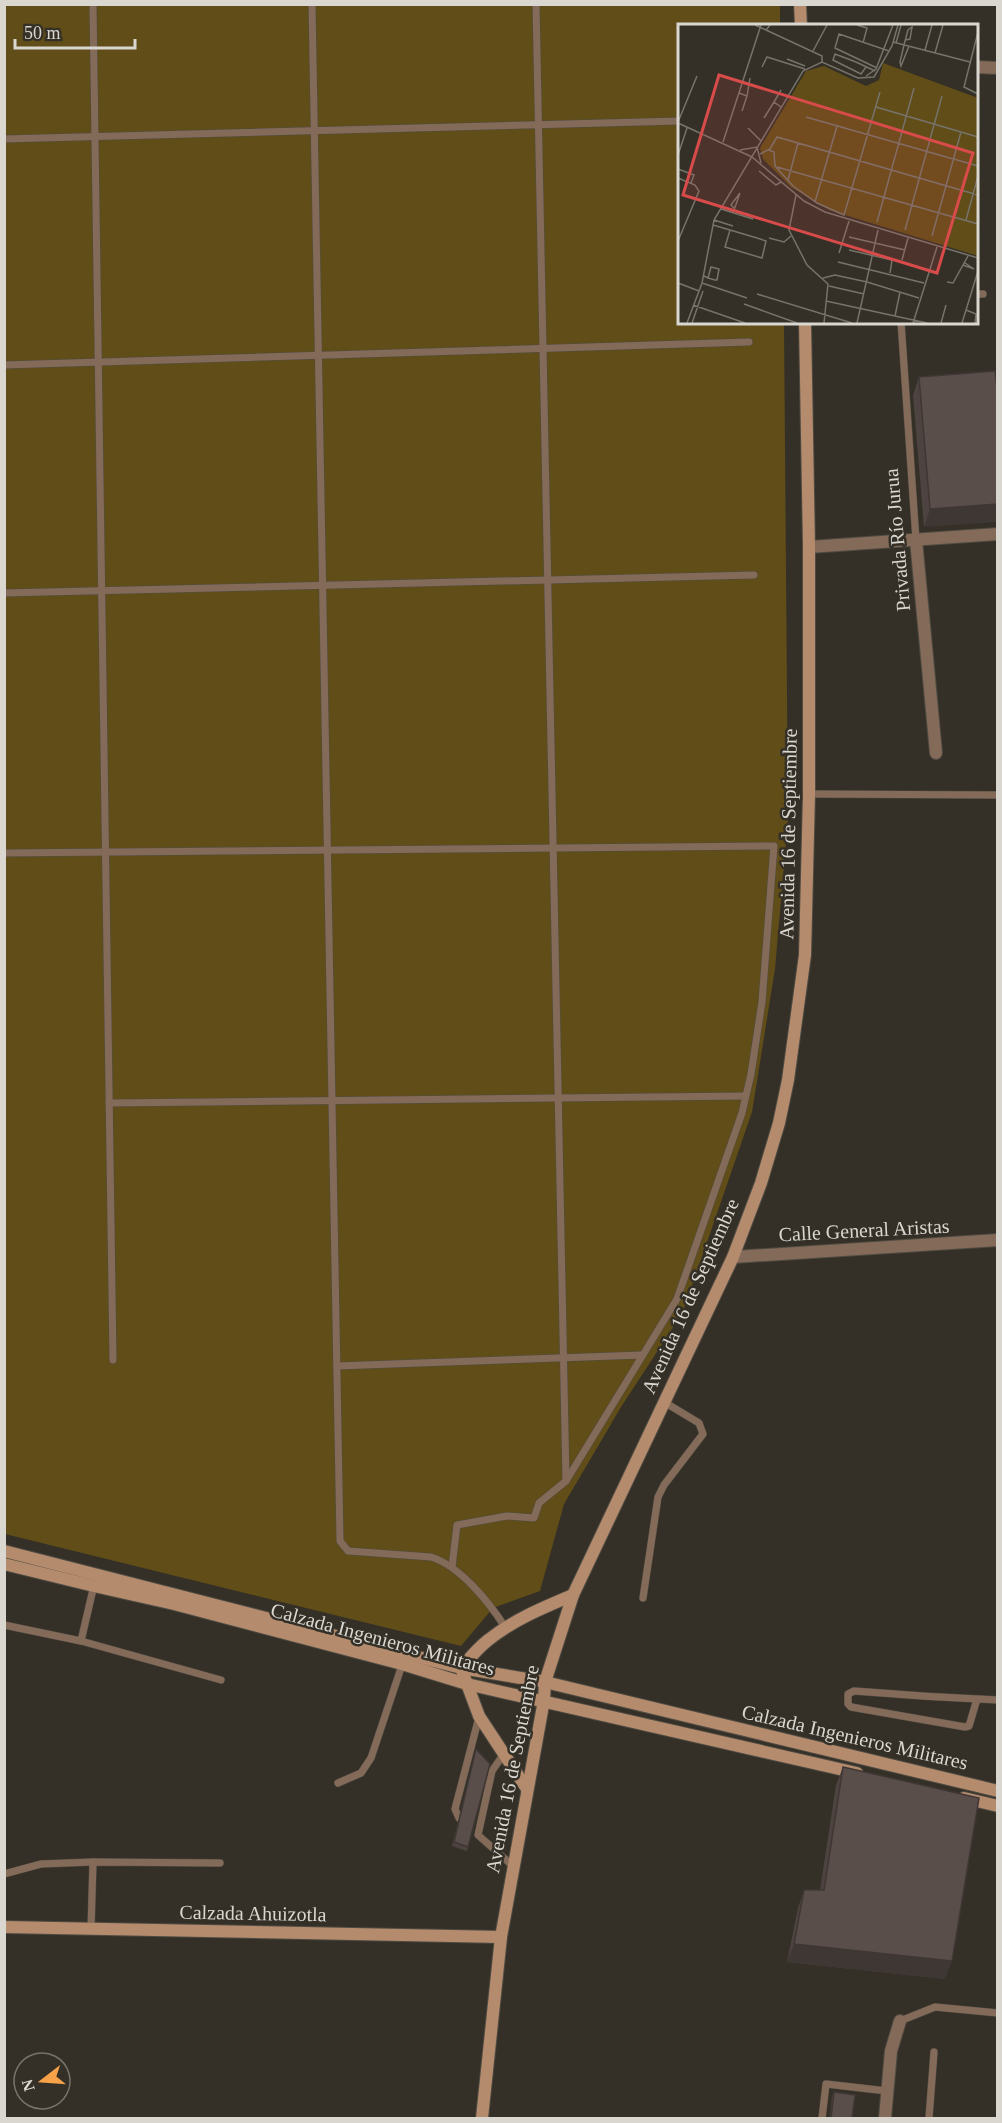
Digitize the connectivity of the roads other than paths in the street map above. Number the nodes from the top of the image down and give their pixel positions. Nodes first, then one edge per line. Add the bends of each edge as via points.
1 (93, 4) edge
2 (312, 4) edge
3 (536, 4) edge
4 (800, 4) edge
5 (801, 24) edge
6 (978, 67) edge
7 (998, 68) edge
8 (678, 121) edge
9 (538, 124) junction
10 (314, 131) junction
11 (95, 136) junction
12 (4, 139) edge
13 (806, 324) edge
14 (902, 324) edge
15 (749, 342) dead end
16 (543, 349) junction
17 (318, 355) junction
18 (98, 362) junction
19 (4, 365) edge
20 (998, 534) edge
21 (916, 540) junction
22 (809, 547) junction
23 (754, 575) dead end
24 (548, 580) junction
25 (323, 585) junction
26 (101, 591) junction
27 (4, 593) edge
28 (936, 753) dead end
29 (809, 794) junction
30 (998, 795) edge
31 (553, 848) junction
32 (327, 850) junction
33 (105, 852) junction
34 (4, 853) edge
35 (746, 1096) junction
36 (558, 1098) junction
37 (332, 1100) junction
38 (109, 1103) junction
39 (998, 1240) edge
40 (733, 1257) junction
41 (642, 1355) junction
42 (563, 1359) junction
43 (113, 1360) dead end
44 (337, 1366) junction
45 (663, 1402) junction
46 (566, 1481) junction
47 (4, 1551) edge
48 (4, 1564) edge
49 (452, 1568) junction
50 (97, 1574) junction
51 (94, 1586) junction
52 (573, 1595) junction
53 (643, 1598) dead end
54 (4, 1625) edge
55 (505, 1627) junction
56 (81, 1641) junction
57 (404, 1659) junction
58 (461, 1668) junction
59 (221, 1680) dead end
60 (545, 1682) junction
61 (467, 1684) junction
62 (977, 1699) junction
63 (544, 1700) junction
64 (998, 1700) edge
65 (479, 1716) junction
66 (471, 1746) junction
67 (478, 1754) edge
68 (503, 1755) junction
69 (485, 1762) edge
70 (492, 1771) junction
71 (864, 1774) edge
72 (338, 1783) dead end
73 (527, 1789) junction
74 (998, 1791) edge
75 (955, 1796) edge
76 (998, 1806) edge
77 (459, 1818) edge
78 (93, 1862) junction
79 (220, 1863) dead end
80 (513, 1866) junction
81 (4, 1874) edge
82 (4, 1927) edge
83 (91, 1929) junction
84 (501, 1937) junction
85 (998, 2013) edge
86 (900, 2021) joint
87 (934, 2052) dead end
88 (887, 2091) junction
89 (482, 2118) edge
90 (822, 2118) edge
91 (885, 2118) edge
92 (929, 2118) edge

1 - 11 lane
2 - 10 lane
3 - 9 lane
4 - 5 main road
6 - 7 street
8 - 9 lane
9 - 10 lane
9 - 16 lane
10 - 11 lane
10 - 17 lane
11 - 12 lane
11 - 18 lane
13 - 22 main road, Avenida 16 de Septiembre
14 - 21 lane, Privada Río Jurua
15 - 16 lane
16 - 17 lane
16 - 24 lane
17 - 18 lane
17 - 25 lane
18 - 19 lane
18 - 26 lane
20 - 21 street
21 - 22 street
21 - 28 street, Privada Río Jurua
22 - 29 main road, Avenida 16 de Septiembre
23 - 24 lane
24 - 25 lane
24 - 31 lane
25 - 26 lane
25 - 32 lane
26 - 27 lane
26 - 33 lane
29 - 30 lane
29 - 40 main road, Avenida 16 de Septiembre via 805,955 788,1080 761,1183
31 - 32 lane
31 - 35 lane via 774,846 762,1002
31 - 36 lane
32 - 33 lane
32 - 37 lane
33 - 34 lane
33 - 38 lane
35 - 36 lane
35 - 41 lane via 677,1299
36 - 37 lane
36 - 42 lane
37 - 38 lane
37 - 44 lane
38 - 43 lane
39 - 40 street, Calle General Aristas
40 - 45 main road, Avenida 16 de Septiembre
41 - 42 lane
41 - 46 lane
42 - 44 lane
42 - 46 lane
44 - 49 lane via 340,1541 348,1551 431,1557
45 - 52 main road, Avenida 16 de Septiembre
45 - 53 lane via 699,1423 703,1434 658,1497
46 - 49 lane via 540,1503 534,1518 507,1515 457,1525
47 - 50 main road, Calzada Ingenieros Militares
48 - 51 main road, Calzada Ingenieros Militares
49 - 55 lane via 493,1608
50 - 51 lane
50 - 57 main road, Calzada Ingenieros Militares
51 - 56 lane
51 - 57 main road, Calzada Ingenieros Militares
52 - 55 main road
52 - 60 main road, Avenida 16 de Septiembre
54 - 56 lane
55 - 58 main road
56 - 59 lane
57 - 58 main road, Calzada Ingenieros Militares
57 - 61 main road, Calzada Ingenieros Militares
57 - 72 lane via 371,1758 361,1773
58 - 60 main road, Calzada Ingenieros Militares
58 - 61 main road
60 - 63 main road, Avenida 16 de Septiembre
60 - 74 main road, Calzada Ingenieros Militares
61 - 63 main road, Calzada Ingenieros Militares
61 - 65 main road
62 - 62 lane via 972,1723 965,1727 848,1704 848,1694 855,1691
62 - 64 lane
63 - 71 main road, Calzada Ingenieros Militares
63 - 73 main road, Avenida 16 de Septiembre
65 - 66 lane
65 - 68 main road
66 - 67 lane
66 - 77 lane via 455,1809
68 - 70 lane
68 - 73 main road
69 - 70 lane
70 - 80 lane via 475,1833
73 - 80 main road, Avenida 16 de Septiembre
75 - 76 main road, Calzada Ingenieros Militares
78 - 79 lane
78 - 81 lane via 41,1864
78 - 83 lane
80 - 84 main road, Avenida 16 de Septiembre
82 - 83 main road, Calzada Ahuizotla
83 - 84 main road, Calzada Ahuizotla
84 - 89 main road, Avenida 16 de Septiembre
85 - 86 lane via 935,2007
86 - 88 street via 891,2051
87 - 92 lane
88 - 90 lane via 826,2084
88 - 91 street

